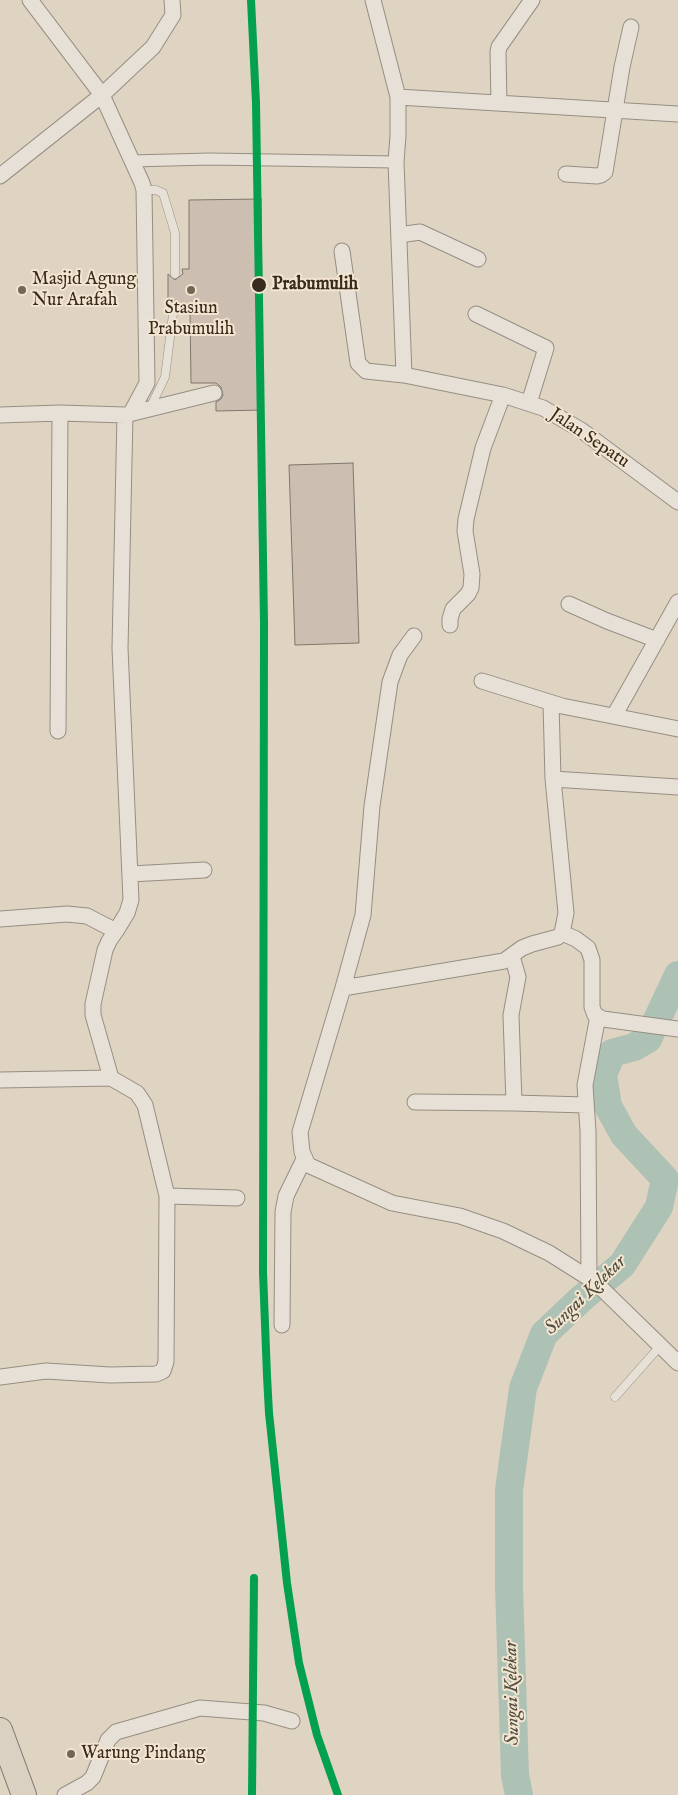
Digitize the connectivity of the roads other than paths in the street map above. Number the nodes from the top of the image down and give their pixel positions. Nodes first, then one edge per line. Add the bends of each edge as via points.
1 (30, 0) edge
2 (172, 0) edge
3 (373, 0) edge
4 (532, 0) edge
5 (631, 27) dead end
6 (102, 95) junction
7 (398, 97) junction
8 (499, 103) junction
9 (615, 110) junction
10 (678, 114) edge
11 (131, 161) junction
12 (396, 162) junction
13 (566, 174) dead end
14 (0, 176) edge
15 (144, 190) junction
16 (399, 235) junction
17 (342, 251) dead end
18 (478, 259) dead end
19 (175, 274) dead end
20 (174, 306) dead end
21 (476, 314) dead end
22 (404, 375) junction
23 (214, 393) dead end
24 (503, 395) junction
25 (529, 403) junction
26 (149, 408) junction
27 (60, 413) junction
28 (128, 414) junction
29 (0, 415) edge
30 (678, 502) edge
31 (678, 602) edge
32 (569, 604) dead end
33 (450, 625) dead end
34 (414, 636) dead end
35 (657, 640) junction
36 (482, 681) dead end
37 (551, 703) junction
38 (614, 716) junction
39 (678, 729) edge
40 (58, 731) dead end
41 (553, 779) junction
42 (678, 787) edge
43 (204, 870) dead end
44 (130, 874) junction
45 (0, 920) edge
46 (116, 931) junction
47 (562, 933) junction
48 (512, 956) junction
49 (343, 988) junction
50 (598, 1016) junction
51 (671, 1028) edge
52 (111, 1078) junction
53 (0, 1080) edge
54 (415, 1102) dead end
55 (514, 1103) junction
56 (586, 1105) junction
57 (304, 1159) junction
58 (167, 1196) junction
59 (237, 1198) dead end
60 (592, 1280) junction
61 (282, 1325) dead end
62 (660, 1345) junction
63 (678, 1363) edge
64 (0, 1378) edge
65 (615, 1397) dead end
66 (292, 1721) dead end
67 (0, 1730) edge
68 (24, 1795) edge
69 (65, 1795) edge

1 - 6 street
2 - 6 street via 173,15 153,47
3 - 7 street
4 - 8 street via 499,47
5 - 9 street
6 - 11 street
6 - 14 street
7 - 8 street
7 - 12 street
8 - 9 street
9 - 10 street
9 - 13 street via 603,174
11 - 12 street
11 - 15 street
12 - 16 street
15 - 19 lane via 162,193 175,233
15 - 28 street via 147,383
16 - 18 street via 420,232
16 - 22 street
17 - 22 street, Jalan Sepatu via 358,363 366,371
20 - 26 lane via 165,377
21 - 25 street via 546,348
22 - 24 street, Jalan Sepatu
23 - 26 street
24 - 25 street, Jalan Sepatu
24 - 33 street via 483,448 466,519 471,588 453,609
25 - 30 street, Jalan Sepatu via 581,430
26 - 28 street
27 - 28 street
27 - 29 street
27 - 40 street
28 - 44 street via 120,648
31 - 35 street
32 - 35 street
34 - 49 street via 400,655 390,682 372,806 363,915
35 - 38 street
36 - 37 street
37 - 38 street
37 - 41 street
38 - 39 street
41 - 42 street
41 - 47 street via 566,913
43 - 44 street
44 - 46 street via 131,900
45 - 46 street via 67,914 87,916
46 - 52 street via 105,950 92,1015
47 - 48 street via 527,946
47 - 50 street via 576,938 588,948 592,960 592,1008
48 - 49 street via 504,961
48 - 55 street via 518,977 511,1016
49 - 57 street via 300,1132
50 - 51 street
50 - 56 street via 584,1085
52 - 53 street
52 - 58 street via 137,1093 145,1105
54 - 55 street
55 - 56 street
56 - 60 street
57 - 60 street via 308,1164 392,1203 460,1216 503,1232 549,1253
57 - 61 street via 286,1196 283,1212
58 - 59 street
58 - 64 street via 166,1362 163,1371 110,1375 46,1371
60 - 62 street
62 - 63 street
62 - 65 lane
66 - 69 street via 264,1713 200,1708 116,1732 108,1740 94,1776 87,1784
67 - 68 main road

